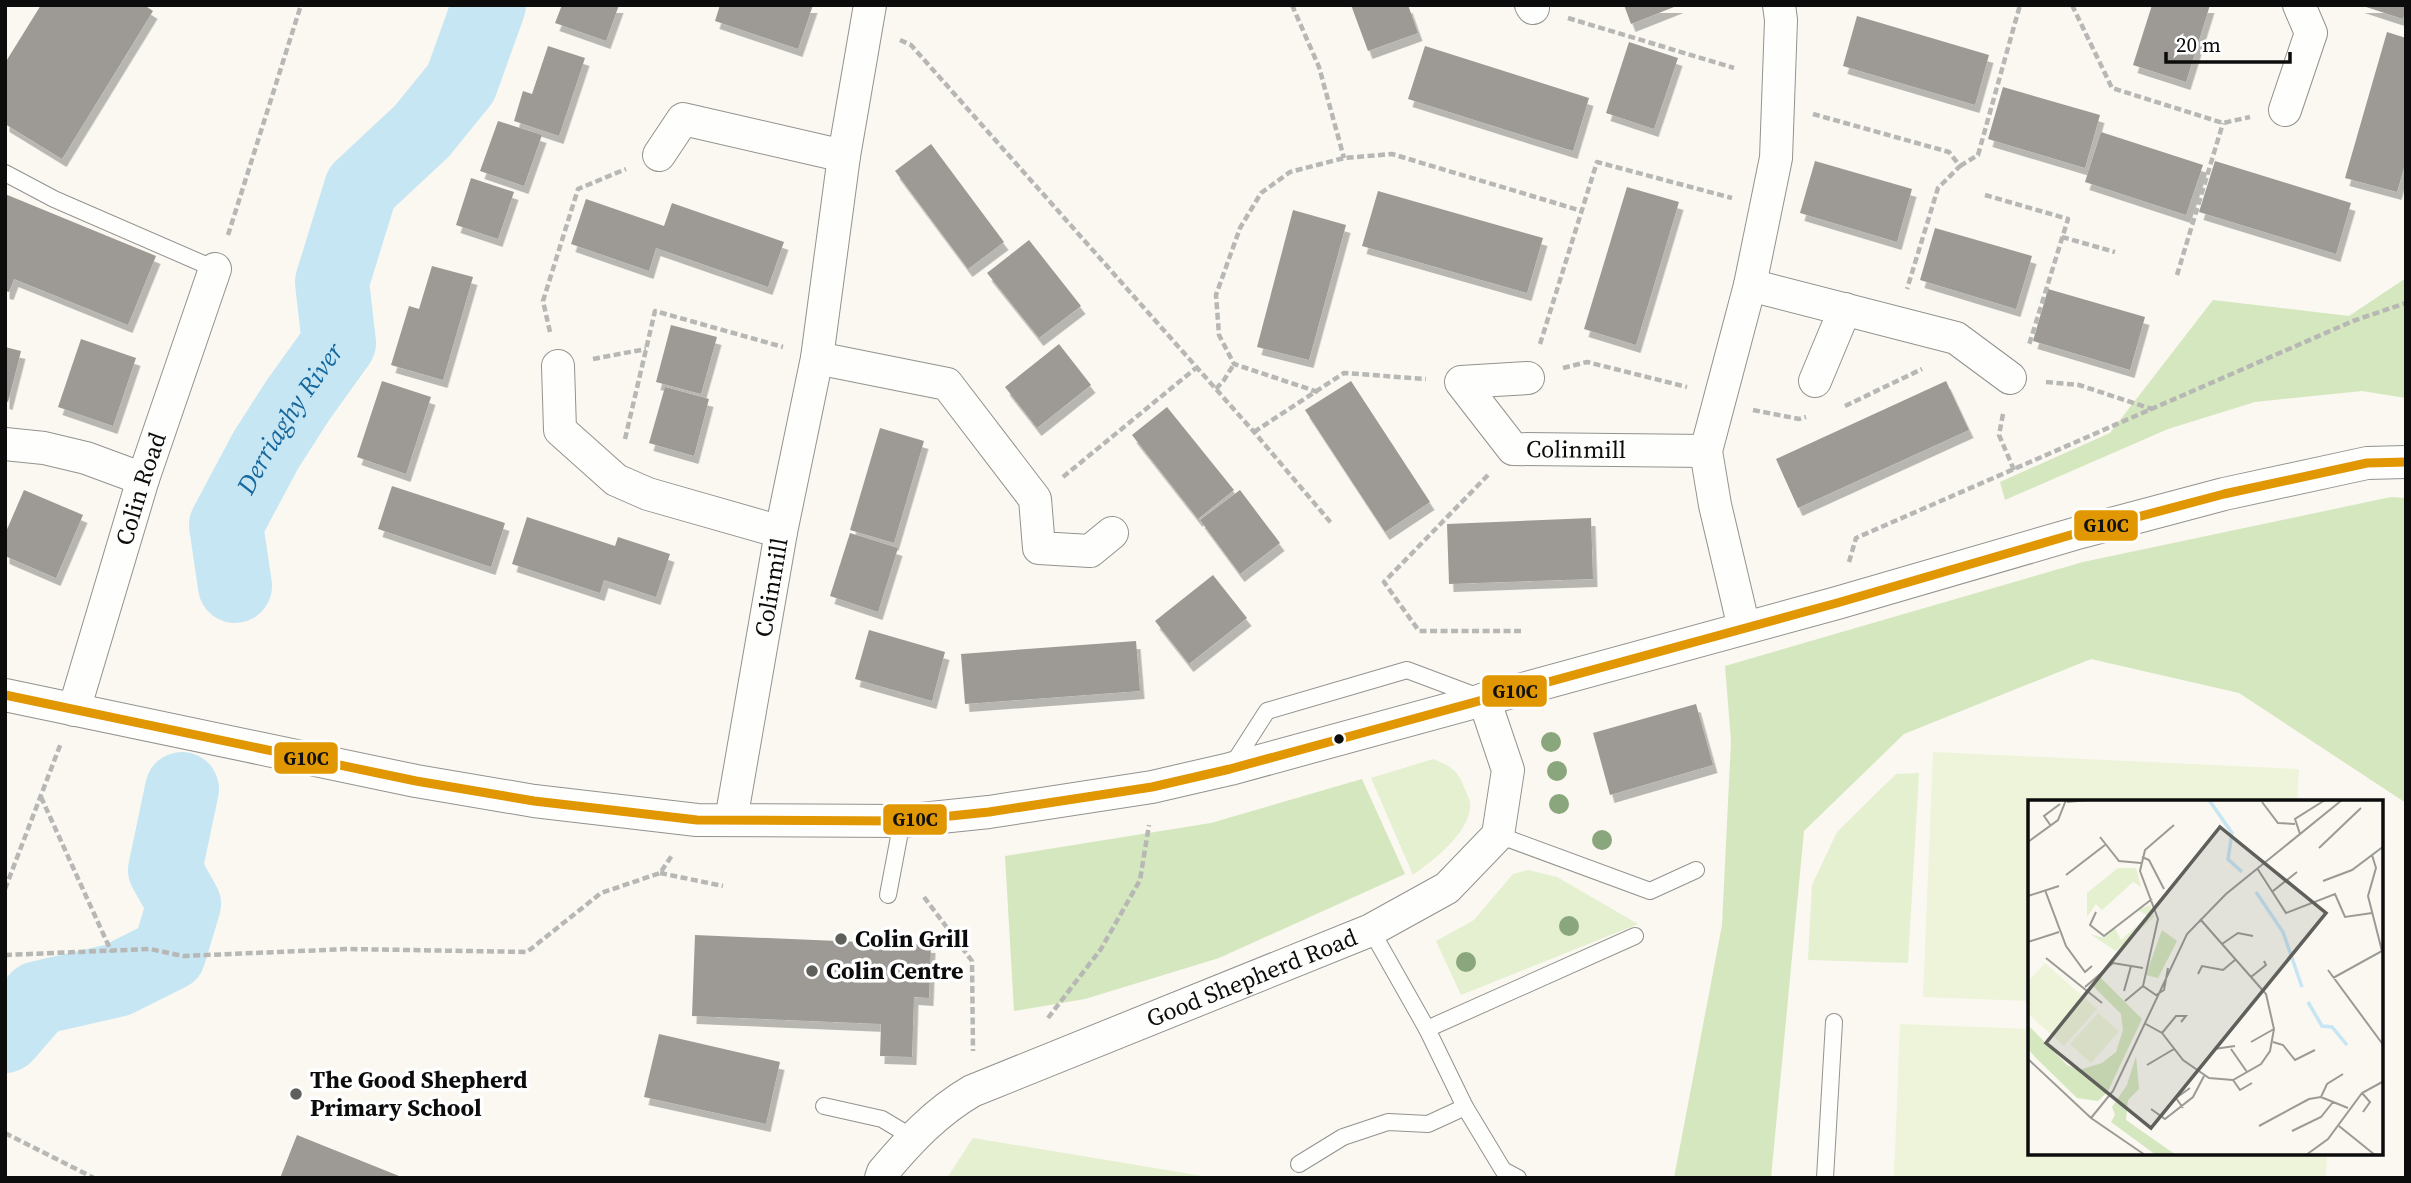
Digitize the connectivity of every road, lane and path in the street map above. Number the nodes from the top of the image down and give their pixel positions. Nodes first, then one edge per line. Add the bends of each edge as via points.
1 (301, 5) edge
2 (1292, 5) edge
3 (1779, 5) edge
4 (2020, 5) edge
5 (2072, 5) edge
6 (2299, 5) edge
7 (1532, 7) edge
8 (868, 16) edge
9 (1734, 68) dead end
10 (1779, 104) junction
11 (2285, 110) joint
12 (2223, 123) junction
13 (659, 155) joint
14 (844, 156) junction
15 (1344, 158) junction
16 (1960, 166) junction
17 (5, 173) edge
18 (1985, 195) dead end
19 (1766, 207) junction
20 (1582, 211) junction
21 (2062, 237) junction
22 (2115, 252) dead end
23 (215, 269) junction
24 (2177, 275) dead end
25 (1750, 285) junction
26 (2406, 303) edge
27 (1845, 309) junction
28 (1897, 323) junction
29 (646, 349) junction
30 (817, 358) junction
31 (1234, 364) junction
32 (558, 366) junction
33 (1196, 368) junction
34 (1528, 378) junction
35 (2010, 378) junction
36 (1815, 381) dead end
37 (1461, 382) junction
38 (1215, 389) junction
39 (1318, 392) junction
40 (1721, 396) junction
41 (2152, 409) junction
42 (1254, 432) junction
43 (5, 444) edge
44 (1513, 449) junction
45 (1706, 452) junction
46 (2406, 462) edge
47 (2014, 470) junction
48 (143, 478) junction
49 (616, 480) junction
50 (1035, 499) junction
51 (1332, 524) dead end
52 (781, 532) junction
53 (1112, 533) dead end
54 (1836, 603) junction
55 (1744, 628) junction
56 (1521, 631) dead end
57 (5, 695) edge
58 (1484, 699) junction
59 (74, 710) junction
60 (61, 743) dead end
61 (1230, 769) junction
62 (41, 797) junction
63 (731, 820) junction
64 (1150, 820) dead end
65 (902, 821) junction
66 (1498, 835) junction
67 (675, 850) dead end
68 (1696, 870) dead end
69 (660, 873) junction
70 (723, 886) dead end
71 (5, 889) edge
72 (888, 895) dead end
73 (924, 897) dead end
74 (1371, 930) junction
75 (1635, 936) dead end
76 (111, 951) junction
77 (5, 955) edge
78 (1834, 1022) dead end
79 (1427, 1029) junction
80 (1035, 1066) junction
81 (971, 1091) junction
82 (824, 1106) dead end
83 (1465, 1107) junction
84 (5, 1133) edge
85 (912, 1137) junction
86 (1299, 1164) dead end
87 (94, 1178) edge
88 (881, 1178) edge
89 (1518, 1178) edge
90 (1825, 1178) edge

1 - 23 path
2 - 15 path via 1319,67
3 - 10 street
4 - 16 path via 1978,155
5 - 12 path via 2112,88
6 - 11 street via 2311,33
7 - 9 path
8 - 14 street, Colinmill
8 - 33 path via 911,45
10 - 16 path via 1950,152
10 - 19 street via 1776,158
11 - 12 path
12 - 24 path
13 - 14 street via 683,119
13 - 32 path via 578,189 543,301
14 - 30 street, Colinmill
15 - 20 path via 1392,154
15 - 31 path via 1290,172 1261,193 1240,228 1216,296 1219,335
16 - 28 path via 1938,188
17 - 23 lane
18 - 21 path via 2067,219
19 - 20 path via 1597,162
19 - 25 street
20 - 34 path
21 - 22 path
21 - 35 path via 2029,346
23 - 48 street, Colin Road
25 - 27 street
25 - 40 street
26 - 41 path via 2353,321
27 - 28 street
27 - 36 street
28 - 35 street via 1956,338
29 - 30 path via 655,311
29 - 32 path
29 - 49 path
30 - 50 street via 947,384
30 - 52 street, Colinmill
31 - 38 path
31 - 39 path
32 - 49 street via 559,430
33 - 38 path
33 - 50 path
34 - 37 street
34 - 40 path via 1587,362
35 - 41 path via 2079,385
35 - 47 path via 1999,435
37 - 39 path via 1344,373
37 - 44 street, Colinmill
38 - 42 path
39 - 42 path
40 - 45 street
41 - 47 path
42 - 51 path
43 - 48 street via 86,458
44 - 45 street, Colinmill
44 - 56 path via 1384,582 1419,631
45 - 55 street
46 - 54 street via 2367,463 2224,494
47 - 54 path via 1856,538
48 - 59 street, Colin Road
49 - 52 street via 648,494
50 - 53 street via 1039,548 1090,551
52 - 63 street, Colinmill
54 - 55 street
55 - 58 street
57 - 59 street
58 - 61 street
58 - 61 lane via 1407,670 1267,712
58 - 66 street via 1508,770
59 - 63 street via 534,801
60 - 62 path
61 - 65 street via 1152,788
62 - 71 path
62 - 76 path
63 - 65 street
64 - 80 path via 1140,880 1101,949 1048,1018
65 - 72 lane
66 - 68 lane via 1650,891
66 - 74 street, Good Shepherd Road via 1447,888
67 - 69 path
69 - 70 path
69 - 76 path via 601,893 527,953 348,948 183,956 150,949
73 - 81 path via 972,961
74 - 79 lane
74 - 80 street, Good Shepherd Road
75 - 79 lane
76 - 77 path
78 - 90 lane
79 - 83 lane
80 - 81 street, Good Shepherd Road
81 - 85 street, Good Shepherd Road
82 - 85 lane via 882,1119
83 - 86 lane via 1428,1124 1388,1122 1354,1133
83 - 89 lane via 1503,1170
84 - 87 path
85 - 88 street, Good Shepherd Road

